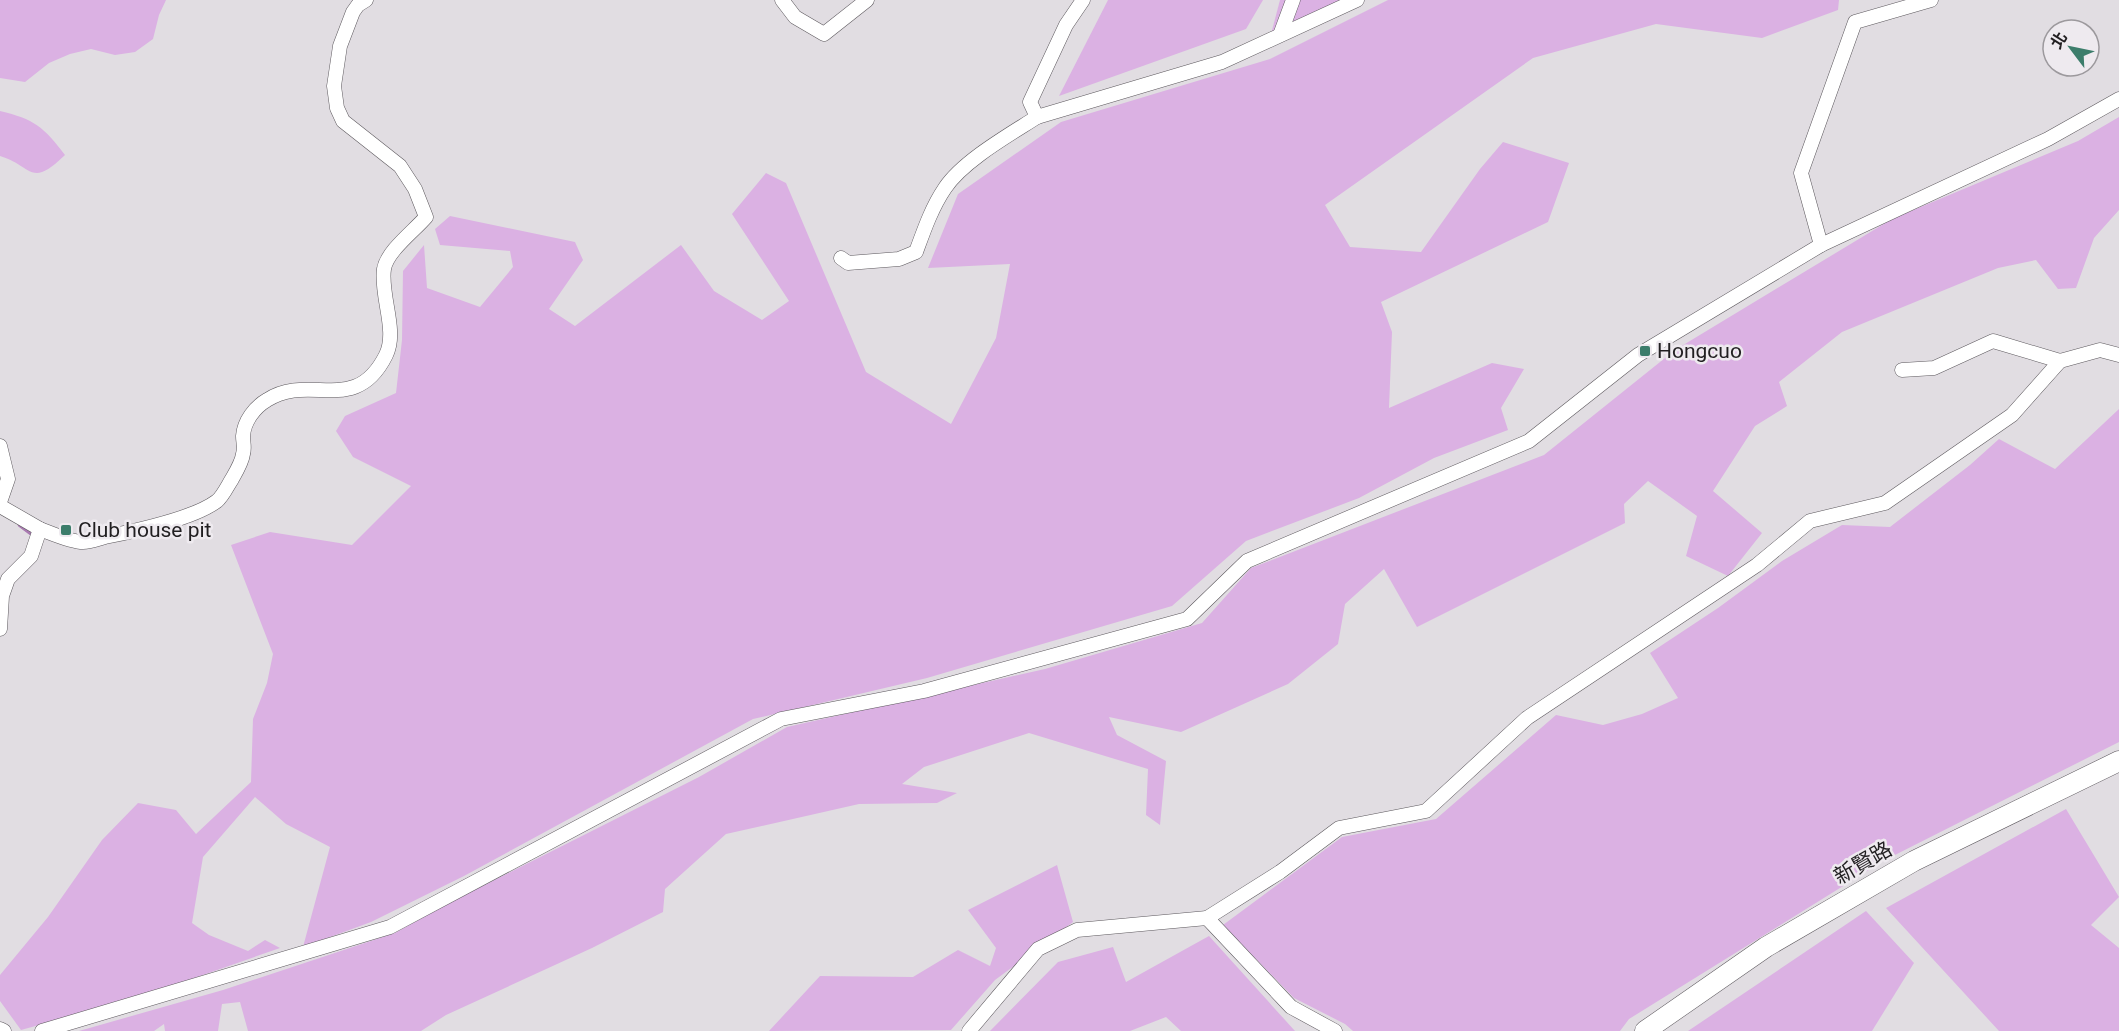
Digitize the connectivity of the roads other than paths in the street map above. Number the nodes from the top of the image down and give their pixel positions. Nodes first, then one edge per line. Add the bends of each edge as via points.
1 (366, 0) edge
2 (782, 0) edge
3 (867, 0) edge
4 (1083, 0) edge
5 (1293, 0) edge
6 (1357, 0) edge
7 (1931, 0) edge
8 (1280, 35) junction
9 (2119, 99) edge
10 (1037, 117) junction
11 (1821, 245) junction
12 (841, 258) dead end
13 (2119, 355) edge
14 (2060, 361) junction
15 (1902, 370) dead end
16 (0, 446) edge
17 (0, 504) edge
18 (40, 529) junction
19 (0, 629) edge
20 (2119, 761) edge
21 (1207, 918) junction
22 (42, 1031) edge
23 (969, 1031) edge
24 (1335, 1031) edge
25 (1645, 1031) edge

1 - 18 street via 353,12 340,46 334,86 337,108 343,121 400,166 416,189 426,217 393,250 384,269 390,341 386,354 367,380 355,387 332,392 279,392 260,405 243,432 244,454 218,501 147,529 83,542
2 - 3 street via 795,17 824,34
4 - 10 street via 1066,25 1030,102
5 - 8 street
6 - 8 street
7 - 11 street via 1855,22 1801,172
8 - 10 street via 1222,62
9 - 11 street via 2048,139
10 - 12 street via 976,157 945,187 916,252 899,259 869,262 849,263
11 - 22 street via 1638,355 1529,441 1247,561 1187,619 924,691 781,719 390,927
13 - 14 street via 2100,350
14 - 15 street via 1993,341 1934,368
14 - 21 street via 2012,415 1885,503 1810,521 1757,565 1527,718 1426,811 1339,828 1280,872
16 - 17 street via 8,479
17 - 18 street
18 - 19 street via 32,556 8,579 2,596
20 - 25 street, 新賢路 via 1914,861 1766,947
21 - 23 street via 1077,930 1038,949
21 - 24 street via 1291,1007

